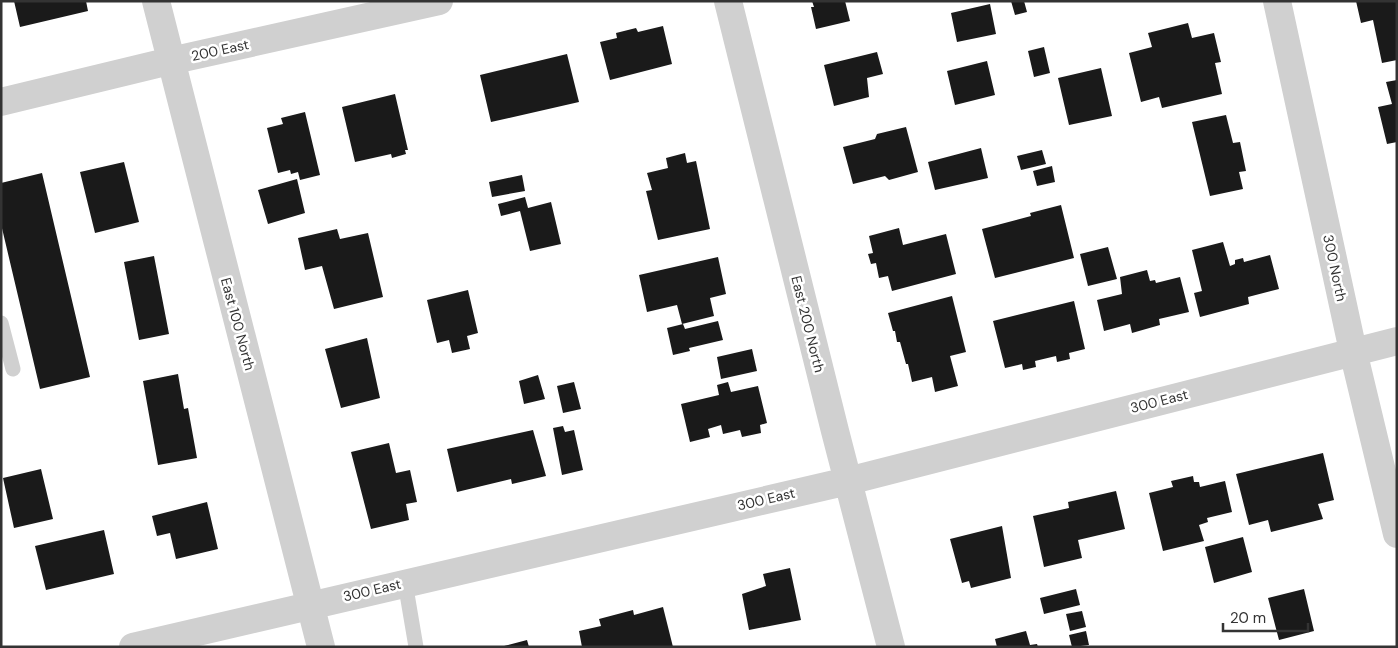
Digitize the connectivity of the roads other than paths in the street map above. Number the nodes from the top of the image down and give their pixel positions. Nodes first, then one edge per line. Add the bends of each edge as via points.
1 (156, 1) edge
2 (439, 1) edge
3 (728, 1) edge
4 (1277, 1) edge
5 (170, 61) junction
6 (1, 102) edge
7 (1, 323) edge
8 (1397, 341) edge
9 (1353, 351) junction
10 (13, 369) dead end
11 (848, 480) junction
12 (1397, 534) edge
13 (405, 582) junction
14 (312, 604) junction
15 (133, 647) edge
16 (321, 647) edge
17 (416, 647) edge
18 (891, 647) edge

1 - 5 street, East 100 North
2 - 5 street, 200 East
3 - 11 street, East 200 North
4 - 9 street, 300 North
5 - 6 street, 200 East
5 - 14 street, East 100 North
7 - 10 lane
8 - 9 street, 300 East
9 - 11 street, 300 East
9 - 12 street, 300 North
11 - 13 street, 300 East
11 - 18 street, East 200 North
13 - 14 street, 300 East
13 - 17 lane
14 - 15 street, 300 East
14 - 16 street, East 100 North

